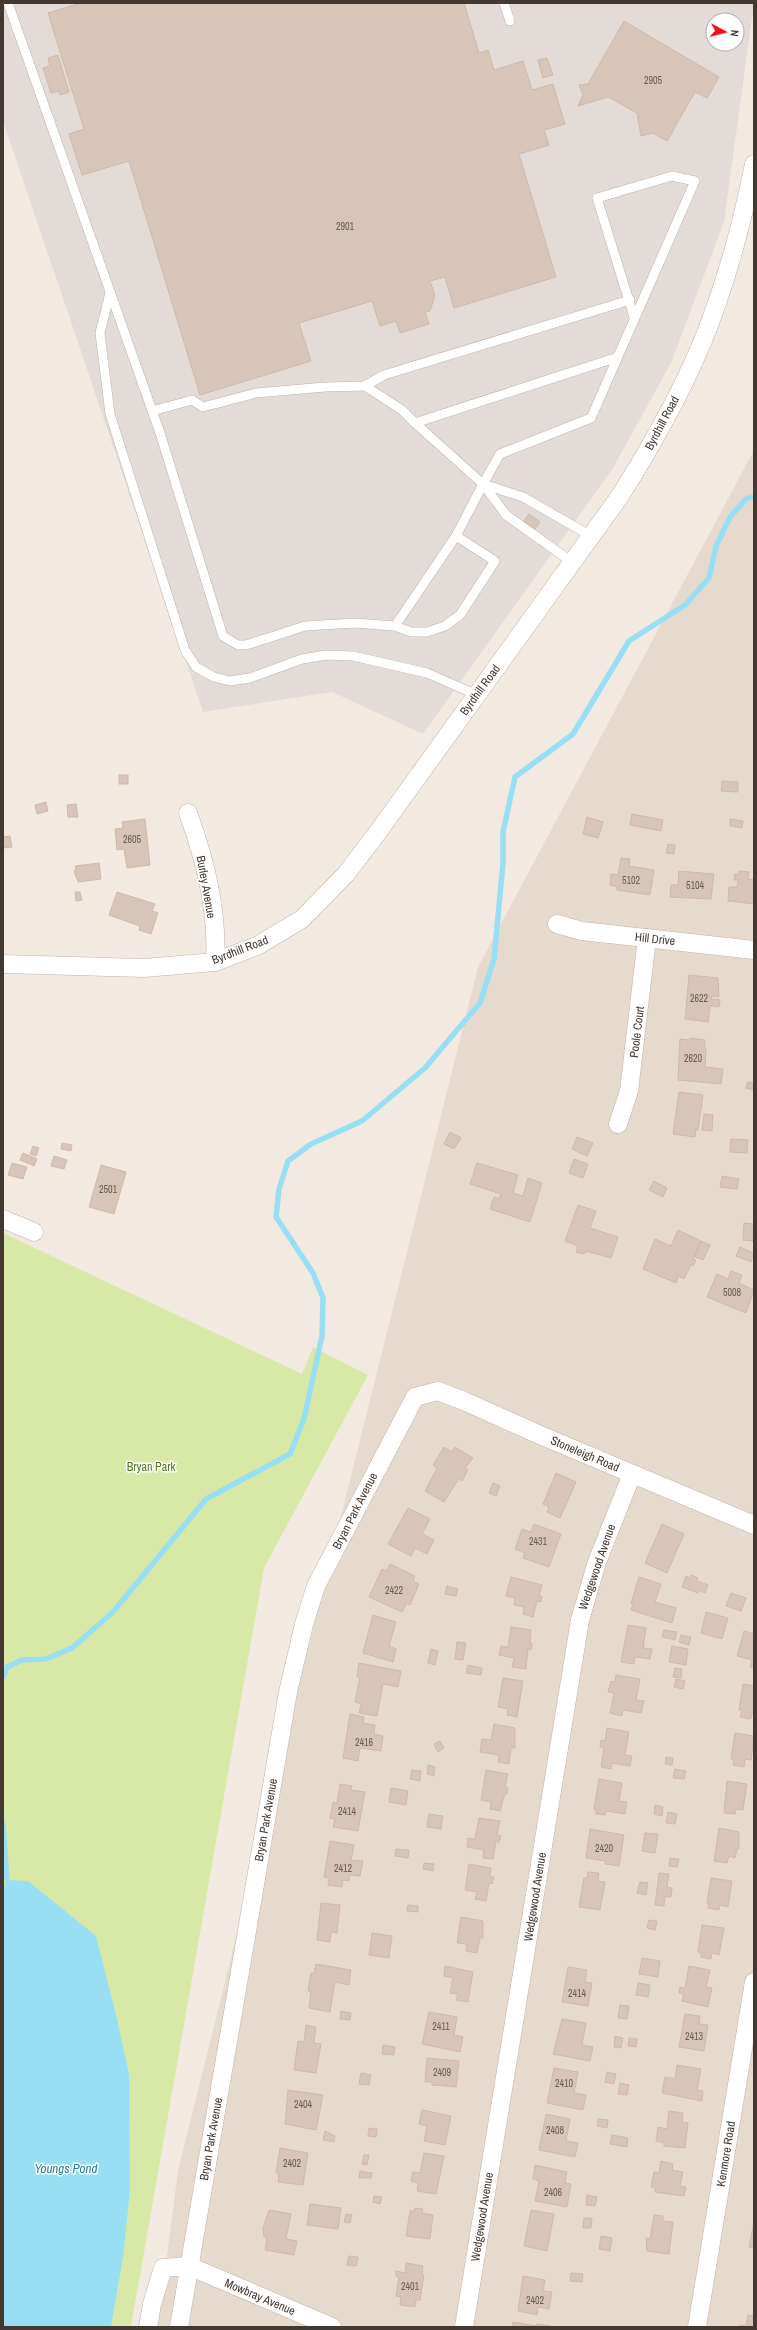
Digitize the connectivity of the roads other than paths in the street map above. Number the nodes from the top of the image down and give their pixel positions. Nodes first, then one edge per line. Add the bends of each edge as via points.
1 (8, 3) edge
2 (504, 3) edge
3 (510, 21) dead end
4 (754, 164) edge
5 (110, 293) junction
6 (630, 300) junction
7 (634, 317) junction
8 (618, 357) junction
9 (365, 386) junction
10 (152, 410) junction
11 (415, 423) junction
12 (484, 484) junction
13 (456, 536) junction
14 (591, 536) junction
15 (572, 562) junction
16 (395, 626) junction
17 (477, 695) junction
18 (188, 813) dead end
19 (558, 924) dead end
20 (647, 938) junction
21 (754, 950) edge
22 (215, 962) junction
23 (3, 964) edge
24 (618, 1124) dead end
25 (3, 1219) edge
26 (34, 1232) dead end
27 (415, 1397) joint
28 (632, 1474) junction
29 (754, 1525) edge
30 (754, 1982) edge
31 (189, 2266) junction
32 (148, 2327) edge
33 (179, 2327) edge
34 (332, 2327) edge
35 (464, 2327) edge
36 (697, 2327) edge

1 - 5 lane
2 - 3 lane
4 - 14 street, Byrdhill Road via 732,258 708,328 674,403 649,450
5 - 10 lane
5 - 17 lane via 100,333 110,414 185,650 196,667 214,677 230,681 250,678 302,659 326,655 353,656 427,674
6 - 7 lane
6 - 7 lane via 597,198 672,176 695,181
6 - 9 lane via 384,375
7 - 8 lane
8 - 11 lane
8 - 12 lane via 591,418 500,454
9 - 10 lane via 256,393 203,407 192,400
9 - 11 lane via 402,410
10 - 16 lane via 220,628 229,642 246,645 305,626 355,623
11 - 12 lane
12 - 13 lane
12 - 14 lane via 523,497
12 - 15 lane via 506,514
13 - 16 lane
13 - 16 lane via 496,561 460,615 445,626 427,632 411,632
14 - 15 street, Byrdhill Road
15 - 17 street, Byrdhill Road
17 - 22 street, Byrdhill Road via 378,832 325,898 302,919 270,939
18 - 22 street, Burley Avenue via 208,882 216,944
19 - 20 street, Hill Drive via 582,931
20 - 21 street, Hill Drive
20 - 24 street, Poole Court via 629,1091
22 - 23 street, Byrdhill Road via 144,968
25 - 26 street
27 - 28 street, Stoneleigh Road via 438,1391
27 - 31 street, Bryan Park Avenue via 316,1586 304,1624 288,1692
28 - 29 street, Stoneleigh Road
28 - 35 street, Wedgewood Avenue via 597,1562 580,1620
30 - 36 street, Kenmore Road
31 - 32 street via 163,2268
31 - 33 street, Bryan Park Avenue
31 - 34 street, Mowbray Avenue

